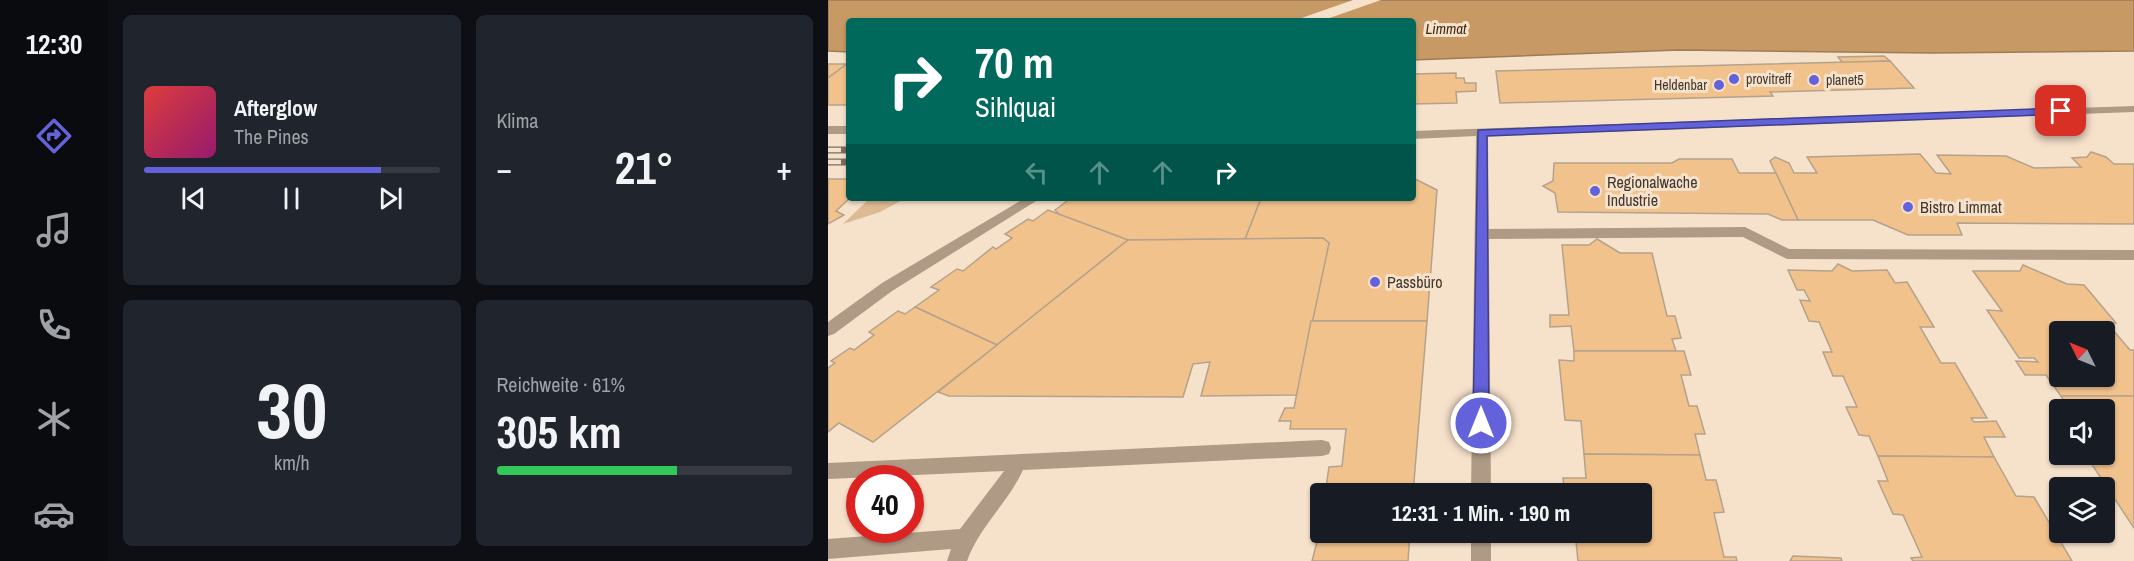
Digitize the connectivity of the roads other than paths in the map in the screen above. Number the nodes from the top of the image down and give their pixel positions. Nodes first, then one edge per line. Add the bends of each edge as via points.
1 (2132, 110) edge
2 (828, 130) edge
3 (846, 130) edge
4 (1482, 133) junction
5 (1416, 135) edge
6 (1029, 201) edge
7 (1482, 234) junction
8 (2134, 255) edge
9 (828, 330) edge
10 (1322, 448) dead end
11 (1017, 463) junction
12 (828, 471) edge
13 (1481, 483) edge
14 (965, 538) junction
15 (1481, 543) edge
16 (828, 549) edge
17 (957, 561) edge
18 (1481, 561) edge

1 - 4 street
2 - 3 street
4 - 5 street
4 - 7 street
6 - 9 street via 887,287
7 - 8 street via 1745,232 1786,254
7 - 13 street
10 - 11 street
11 - 12 street
11 - 14 street via 1008,482
14 - 16 street
14 - 17 street
15 - 18 street

